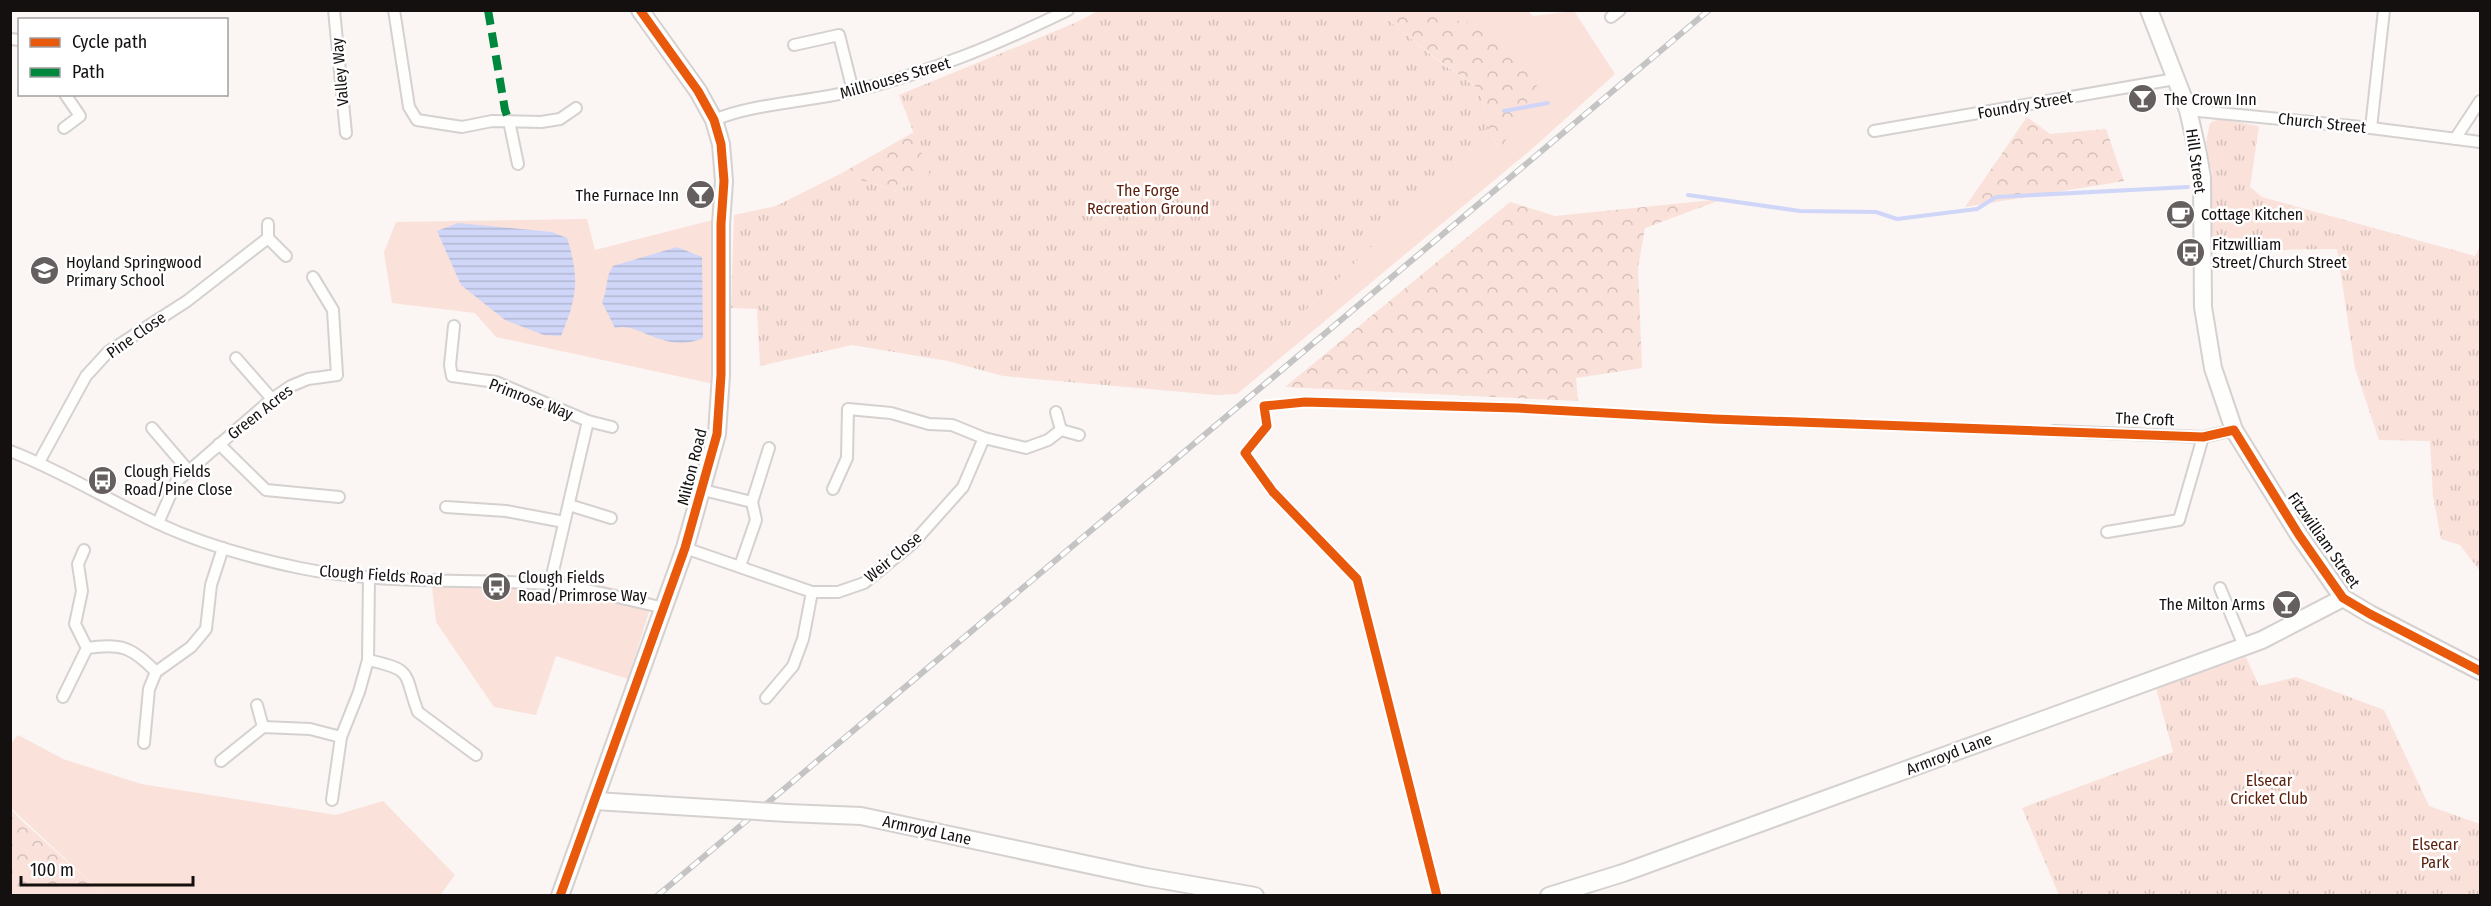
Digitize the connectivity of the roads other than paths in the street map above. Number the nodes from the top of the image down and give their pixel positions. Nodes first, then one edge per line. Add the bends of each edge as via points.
1 (334, 10) edge
2 (394, 10) edge
3 (1068, 10) edge
4 (2149, 10) edge
5 (2384, 10) edge
6 (641, 11) edge
7 (794, 45) dead end
8 (2175, 79) junction
9 (853, 92) junction
10 (66, 96) edge
11 (2481, 101) edge
12 (576, 108) dead end
13 (2188, 110) junction
14 (714, 120) junction
15 (509, 121) junction
16 (64, 128) dead end
17 (2371, 128) junction
18 (1874, 131) dead end
19 (346, 133) dead end
20 (2455, 139) junction
21 (2481, 142) edge
22 (518, 164) dead end
23 (268, 224) dead end
24 (268, 238) junction
25 (2202, 247) joint
26 (286, 256) dead end
27 (313, 277) dead end
28 (454, 326) dead end
29 (236, 358) dead end
30 (272, 399) junction
31 (1056, 412) dead end
32 (588, 422) junction
33 (612, 427) dead end
34 (152, 428) dead end
35 (1061, 430) junction
36 (2234, 430) junction
37 (2054, 431) dead end
38 (1079, 435) dead end
39 (2203, 437) junction
40 (984, 438) junction
41 (219, 444) junction
42 (769, 448) dead end
43 (10, 450) edge
44 (39, 462) junction
45 (188, 470) junction
46 (833, 489) dead end
47 (703, 490) junction
48 (339, 497) dead end
49 (752, 501) junction
50 (569, 505) junction
51 (446, 507) dead end
52 (611, 518) dead end
53 (564, 522) junction
54 (158, 523) junction
55 (2107, 532) dead end
56 (223, 548) junction
57 (685, 548) junction
58 (84, 549) dead end
59 (740, 566) junction
60 (369, 578) junction
61 (550, 584) junction
62 (2220, 588) dead end
63 (812, 592) junction
64 (2343, 598) junction
65 (665, 608) junction
66 (2244, 646) junction
67 (87, 648) junction
68 (368, 660) junction
69 (2481, 671) edge
70 (156, 672) junction
71 (63, 697) dead end
72 (766, 698) dead end
73 (257, 705) dead end
74 (263, 728) junction
75 (341, 737) junction
76 (144, 743) dead end
77 (476, 755) dead end
78 (221, 762) dead end
79 (332, 800) dead end
80 (595, 801) junction
81 (560, 896) edge
82 (1255, 896) edge
83 (1549, 896) edge

1 - 19 street, Valley Way
2 - 15 street via 409,107 417,120 462,127
3 - 9 street, Millhouses Street via 993,47
4 - 8 street, Hill Street
5 - 17 street
6 - 14 street, Milton Road
7 - 9 street via 839,35
8 - 13 street, Hill Street
8 - 18 street, Foundry Street
9 - 14 street, Millhouses Street
10 - 16 street via 80,116
11 - 20 street
12 - 15 street via 560,119
13 - 17 street, Church Street
13 - 25 street, Hill Street via 2202,178
14 - 47 street, Milton Road via 724,168 721,375 717,434
15 - 22 street
17 - 20 street, Church Street
20 - 21 street, Church Street
23 - 24 street
24 - 26 street
24 - 44 street, Pine Close via 187,301 108,352 86,376
25 - 36 street, Fitzwilliam Street via 2203,307 2212,368
27 - 30 street, Green Acres via 333,310 337,375 308,379
28 - 32 street, Primrose Way via 452,376 496,382
29 - 30 street
30 - 41 street, Green Acres
31 - 35 street
32 - 33 street, Primrose Way
32 - 50 street, Primrose Way
34 - 45 street
35 - 38 street
35 - 40 street via 1026,448
36 - 39 street, The Croft
36 - 64 street, Fitzwilliam Street
37 - 39 street, The Croft
39 - 55 street via 2178,520
40 - 46 street via 952,425 848,409 847,458
40 - 63 street, Weir Close via 963,487 914,543 864,583 838,592
41 - 45 street, Green Acres
41 - 48 street via 266,490
42 - 49 street
43 - 44 street, Clough Fields Road
44 - 54 street, Clough Fields Road
45 - 54 street, Green Acres via 176,482
47 - 49 street
47 - 57 street, Milton Road
49 - 59 street via 756,520
50 - 52 street
50 - 53 street, Primrose Way
51 - 53 street via 506,511
53 - 61 street, Primrose Way
54 - 56 street, Clough Fields Road
56 - 60 street, Clough Fields Road via 301,568
56 - 70 street via 211,585 206,629 191,647
57 - 59 street, Weir Close
57 - 65 street, Milton Road
58 - 67 street via 78,564 82,591 75,624
59 - 63 street, Weir Close
60 - 61 street, Clough Fields Road
60 - 68 street
61 - 65 street, Clough Fields Road
62 - 66 street
63 - 72 street via 793,666
64 - 66 street, Armroyd Lane via 2311,617
64 - 69 street, Fitzwilliam Street
65 - 80 street, Milton Road
66 - 83 street, Armroyd Lane via 1623,873
67 - 70 street via 120,646 143,658
67 - 71 street
68 - 75 street via 360,692
68 - 77 street via 403,671 424,719
70 - 76 street via 149,689
73 - 74 street
74 - 75 street via 310,729
74 - 78 street
75 - 79 street
80 - 81 street, Milton Road
80 - 82 street, Armroyd Lane, bridge via 861,816 1146,877

